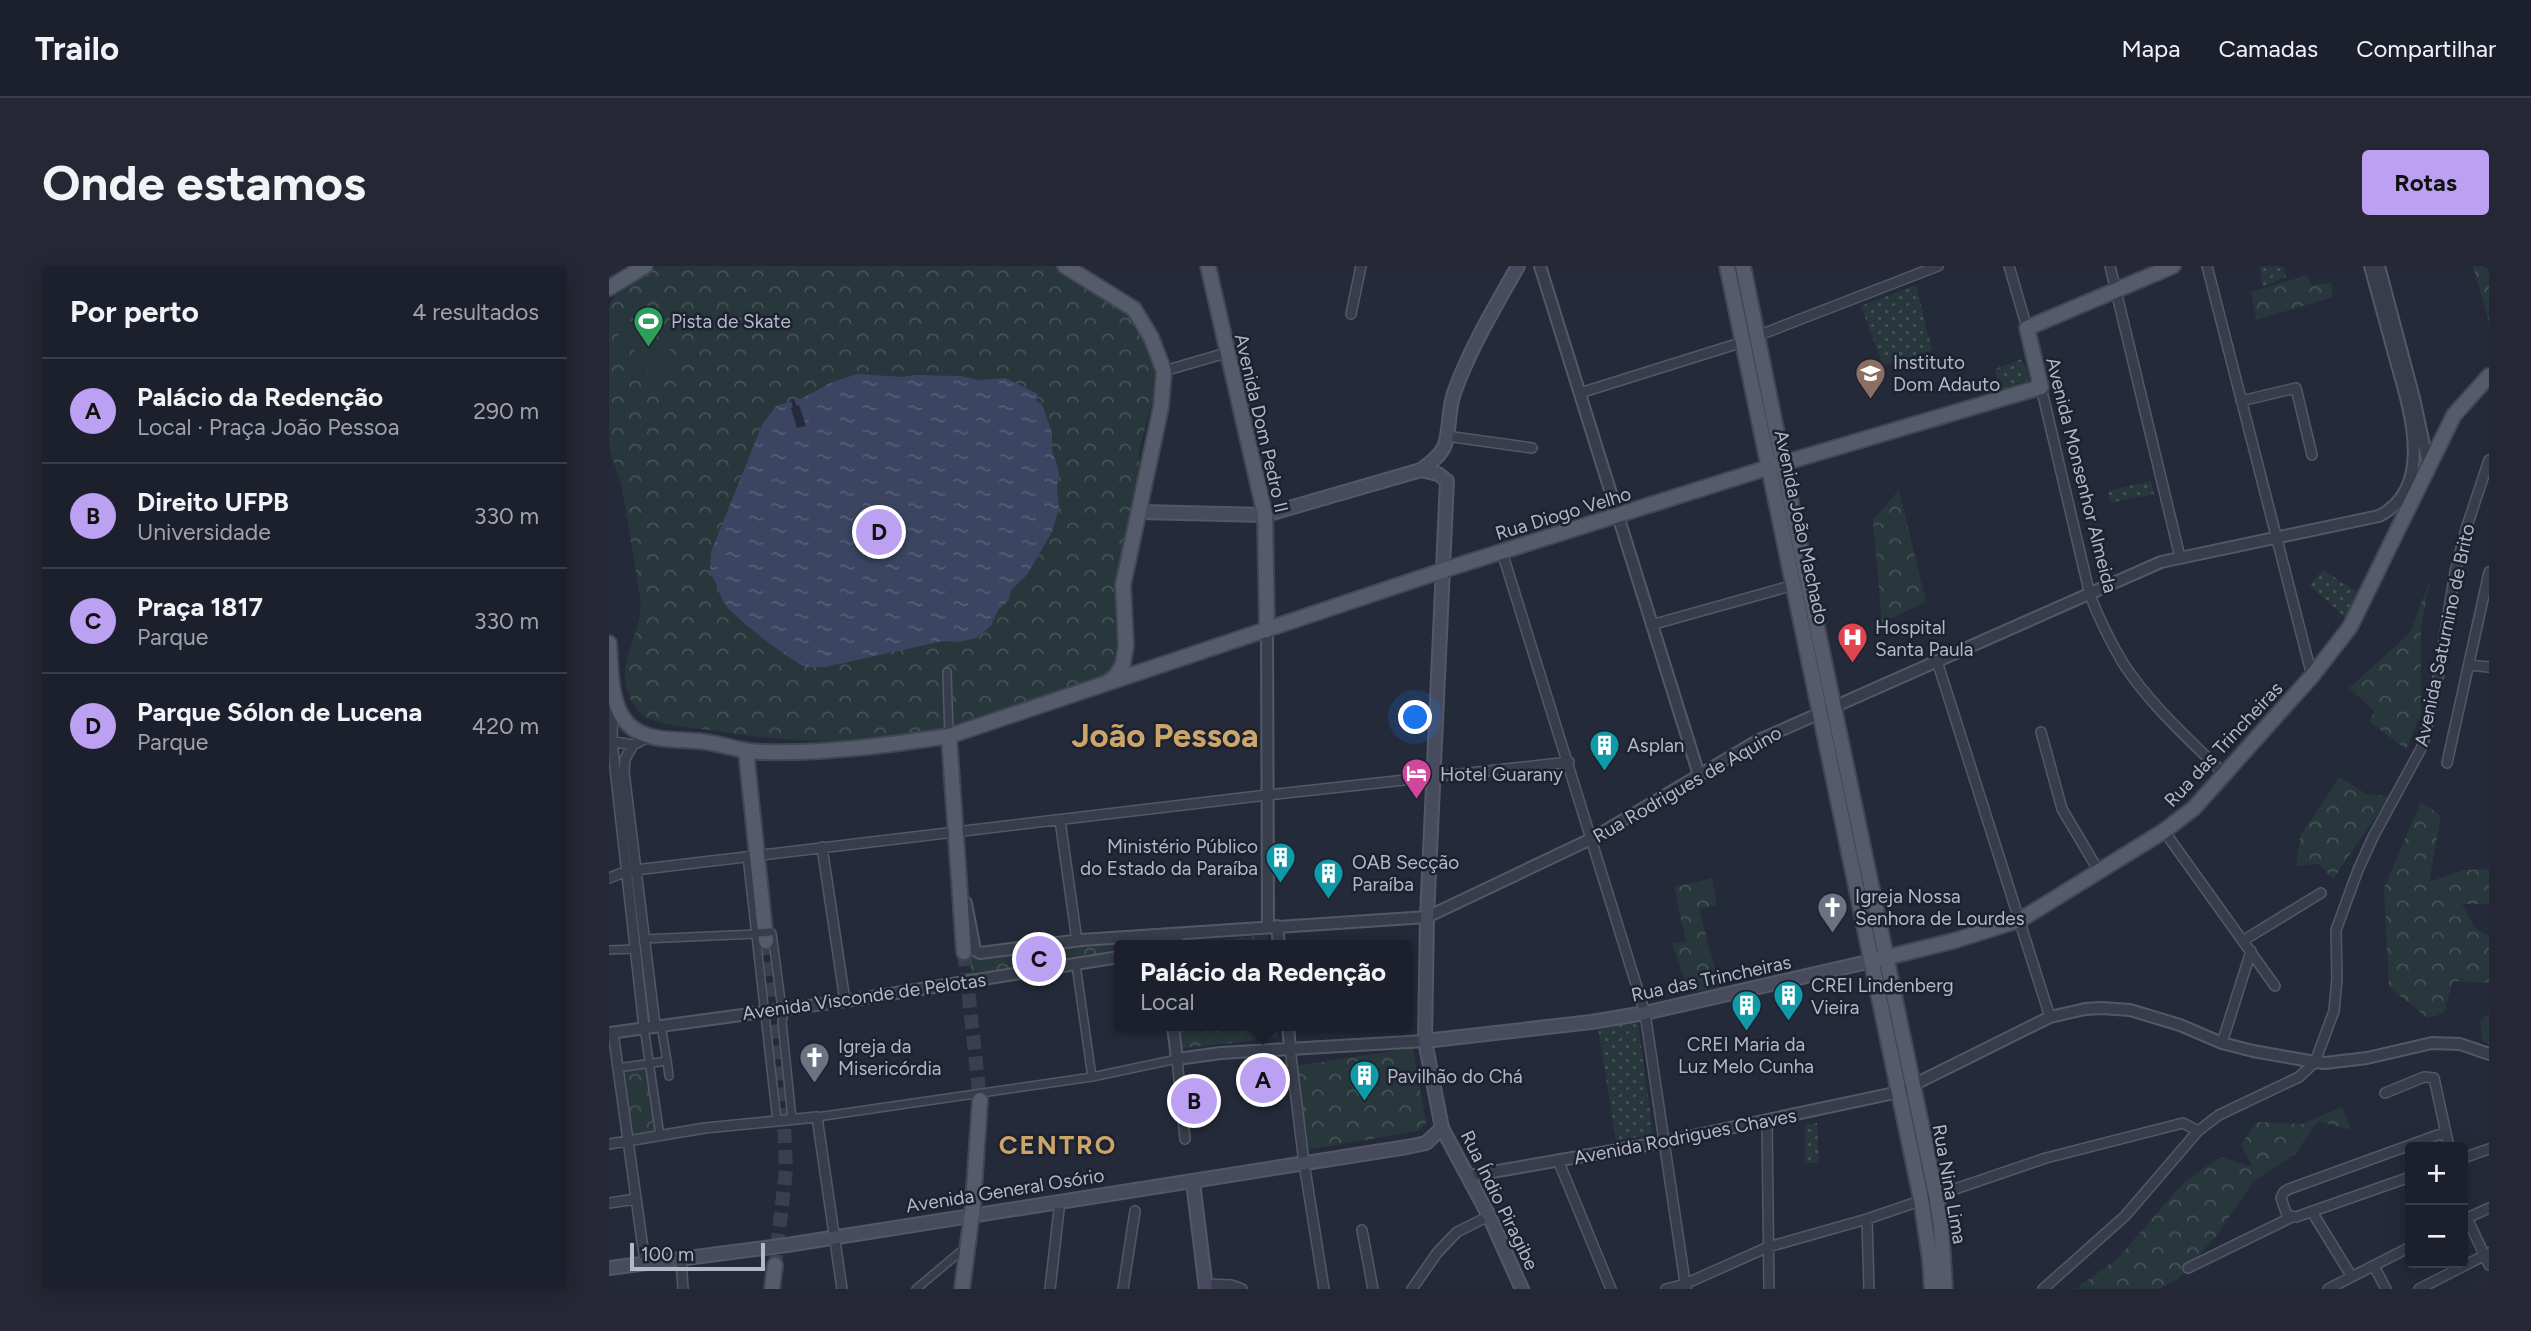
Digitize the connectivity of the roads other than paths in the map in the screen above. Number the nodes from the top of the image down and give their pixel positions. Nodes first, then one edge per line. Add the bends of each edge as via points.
1 (645, 266) edge
2 (1065, 266) edge
3 (1208, 266) edge
4 (1361, 266) edge
5 (1518, 266) edge
6 (1540, 266) edge
7 (1727, 266) edge
8 (1743, 266) edge
9 (1938, 266) edge
10 (2010, 266) edge
11 (2109, 266) edge
12 (2173, 266) edge
13 (2207, 266) edge
14 (2371, 266) edge
15 (2379, 266) edge
16 (609, 288) edge
17 (2116, 291) junction
18 (1351, 314) dead end
19 (2027, 328) junction
20 (1757, 337) junction
21 (1743, 342) junction
22 (1226, 353) junction
23 (1164, 371) junction
24 (2489, 376) edge
25 (2041, 387) junction
26 (1580, 393) junction
27 (2241, 401) junction
28 (1446, 436) junction
29 (1532, 448) dead end
30 (2312, 456) dead end
31 (2489, 460) edge
32 (2428, 464) junction
33 (1777, 465) junction
34 (1421, 470) junction
35 (1140, 512) junction
36 (1265, 515) junction
37 (1617, 516) junction
38 (2276, 537) junction
39 (1502, 552) junction
40 (2180, 557) junction
41 (1444, 570) junction
42 (2489, 573) edge
43 (1794, 585) junction
44 (2090, 595) junction
45 (2485, 617) edge
46 (1651, 625) junction
47 (1267, 630) junction
48 (609, 643) edge
49 (1937, 661) junction
50 (2469, 665) junction
51 (2489, 667) edge
52 (947, 672) dead end
53 (2312, 676) junction
54 (1101, 686) junction
55 (613, 690) junction
56 (1828, 708) junction
57 (2041, 732) dead end
58 (650, 736) junction
59 (949, 736) junction
60 (611, 741) edge
61 (632, 745) junction
62 (746, 751) junction
63 (1569, 762) junction
64 (2447, 763) dead end
65 (1699, 775) junction
66 (2225, 775) junction
67 (1435, 777) junction
68 (1267, 794) junction
69 (1060, 820) junction
70 (955, 831) junction
71 (2164, 831) junction
72 (1591, 839) junction
73 (823, 847) junction
74 (756, 855) junction
75 (632, 871) junction
76 (2099, 873) junction
77 (609, 878) edge
78 (2322, 892) dead end
79 (1427, 918) junction
80 (2020, 920) junction
81 (1272, 926) junction
82 (1183, 934) junction
83 (762, 935) junction
84 (644, 939) junction
85 (1173, 940) edge
86 (1277, 940) edge
87 (2244, 940) junction
88 (1077, 941) junction
89 (635, 948) junction
90 (609, 950) edge
91 (970, 951) joint
92 (2251, 951) junction
93 (1114, 958) edge
94 (1879, 960) junction
95 (1076, 965) junction
96 (2275, 986) dead end
97 (845, 1001) junction
98 (764, 1011) junction
99 (1645, 1013) junction
100 (781, 1016) junction
101 (2050, 1017) junction
102 (653, 1025) junction
103 (1174, 1031) edge
104 (1288, 1031) edge
105 (611, 1032) edge
106 (1425, 1041) junction
107 (2222, 1043) junction
108 (1290, 1048) junction
109 (2489, 1054) edge
110 (1177, 1059) junction
111 (667, 1061) junction
112 (2315, 1062) junction
113 (650, 1063) junction
114 (786, 1064) junction
115 (771, 1066) junction
116 (617, 1068) junction
117 (669, 1076) dead end
118 (1092, 1077) junction
119 (1906, 1089) junction
120 (2385, 1093) dead end
121 (980, 1100) tunnel mouth
122 (817, 1117) junction
123 (792, 1119) junction
124 (1767, 1120) junction
125 (777, 1121) junction
126 (1442, 1128) junction
127 (2198, 1130) junction
128 (2445, 1132) junction
129 (660, 1136) junction
130 (1185, 1139) dead end
131 (628, 1142) junction
132 (1664, 1142) junction
133 (2448, 1142) edge
134 (609, 1144) edge
135 (2489, 1149) edge
136 (2468, 1156) edge
137 (1558, 1160) junction
138 (1304, 1163) junction
139 (1469, 1176) junction
140 (2405, 1179) edge
141 (1193, 1182) junction
142 (1928, 1197) junction
143 (636, 1199) junction
144 (1060, 1201) junction
145 (609, 1203) edge
146 (2489, 1208) edge
147 (1135, 1211) dead end
148 (2312, 1212) junction
149 (971, 1216) junction
150 (1489, 1216) junction
151 (2292, 1217) junction
152 (2468, 1218) edge
153 (1867, 1219) junction
154 (2468, 1224) edge
155 (1362, 1230) dead end
156 (834, 1236) junction
157 (966, 1247) junction
158 (1768, 1247) junction
159 (2405, 1250) edge
160 (2487, 1254) edge
161 (681, 1258) junction
162 (645, 1263) junction
163 (775, 1265) tunnel mouth
164 (2489, 1265) edge
165 (2374, 1266) junction
166 (609, 1268) edge
167 (2188, 1268) dead end
168 (2352, 1277) junction
169 (1685, 1286) edge
170 (1206, 1287) edge
171 (683, 1289) edge
172 (772, 1289) edge
173 (842, 1289) edge
174 (916, 1289) edge
175 (962, 1289) edge
176 (1050, 1289) edge
177 (1123, 1289) edge
178 (1242, 1289) edge
179 (1324, 1289) edge
180 (1373, 1289) edge
181 (1412, 1289) edge
182 (1522, 1289) edge
183 (1611, 1289) edge
184 (1666, 1289) edge
185 (1769, 1289) edge
186 (1869, 1289) edge
187 (1932, 1289) edge
188 (1945, 1289) edge
189 (2043, 1289) edge
190 (2328, 1289) edge
191 (2386, 1289) edge
192 (2419, 1289) edge

1 - 16 main road
2 - 23 main road via 1134,309
3 - 22 main road, Avenida Dom Pedro II
4 - 18 street
5 - 28 main road via 1454,392
6 - 26 street
7 - 21 main road, Avenida João Machado
8 - 20 main road, Avenida João Machado
9 - 20 street
10 - 19 street, Avenida Monsenhor Almeida
11 - 17 street
12 - 17 main road
13 - 27 street
14 - 38 street, Rua Rodrigues de Aquino via 2414,439 2406,488 2393,508 2370,517
15 - 32 street
17 - 19 main road
17 - 40 street
19 - 25 main road, Avenida Monsenhor Almeida
20 - 33 main road, Avenida João Machado
21 - 26 street
21 - 33 main road, Avenida João Machado
22 - 23 street
22 - 36 main road, Avenida Dom Pedro II
23 - 35 main road
24 - 32 main road, Rua das Trincheiras via 2454,415
25 - 33 main road, Rua Diogo Velho
25 - 44 street, Avenida Monsenhor Almeida
26 - 37 street
27 - 30 street via 2295,387
27 - 38 street
28 - 29 street
28 - 34 main road via 1444,447
31 - 112 street, Avenida Saturnino de Brito via 2455,572 2423,745 2373,837 2336,930 2334,1011
32 - 53 main road, Rua das Trincheiras via 2350,627
33 - 37 main road, Rua Diogo Velho
33 - 43 main road, Avenida João Machado
33 - 56 main road, Avenida João Machado
34 - 36 main road
34 - 41 main road, Rua Índio Piragibe via 1447,481
35 - 36 main road
35 - 54 main road via 1123,585 1123,664 1116,676
36 - 47 main road, Avenida Dom Pedro II
37 - 39 main road, Rua Diogo Velho
37 - 46 street
38 - 40 street, Rua Rodrigues de Aquino
38 - 53 street
39 - 41 main road, Rua Diogo Velho
39 - 63 street
40 - 44 street, Rua Rodrigues de Aquino
41 - 47 main road, Rua Diogo Velho
41 - 67 main road, Rua Índio Piragibe
42 - 45 street
43 - 46 street
43 - 56 main road, Avenida João Machado
44 - 49 street, Rua Rodrigues de Aquino
44 - 66 street, Avenida Monsenhor Almeida via 2102,625 2139,685
45 - 50 street
46 - 65 street
47 - 54 main road, Rua Diogo Velho
47 - 68 street, Avenida Dom Pedro II
48 - 55 main road
49 - 56 street, Rua Rodrigues de Aquino
49 - 80 street
50 - 51 street
50 - 64 street
52 - 59 street
53 - 66 main road, Rua das Trincheiras
54 - 59 main road, Rua Diogo Velho
55 - 58 main road via 625,722
55 - 60 street
56 - 65 street, Rua Rodrigues de Aquino
56 - 94 main road, Avenida João Machado via 1858,830
57 - 76 street via 2061,809
58 - 61 street
58 - 62 main road, Rua Diogo Velho
59 - 62 main road, Rua Diogo Velho via 868,747
59 - 70 main road
60 - 61 street
60 - 75 street
61 - 75 street via 624,772
62 - 74 main road
63 - 67 street
63 - 72 street
65 - 72 street, Rua Rodrigues de Aquino
66 - 71 main road, Rua das Trincheiras
67 - 68 street
67 - 79 main road, Rua Índio Piragibe
68 - 69 street
68 - 81 street, Avenida Dom Pedro II
69 - 70 street
69 - 88 street
70 - 73 street
70 - 91 main road
71 - 76 main road, Rua das Trincheiras
71 - 87 street
72 - 79 street, Rua Rodrigues de Aquino
72 - 99 street
73 - 74 street
73 - 97 street
74 - 75 street
74 - 83 main road
74 - 100 street
75 - 77 street
75 - 84 street
75 - 89 street
76 - 80 main road, Rua das Trincheiras
78 - 87 street
79 - 81 street, Rua Rodrigues de Aquino
79 - 106 main road, Rua Índio Piragibe
80 - 94 main road, Rua das Trincheiras
80 - 101 street
81 - 82 street, Rua Rodrigues de Aquino
81 - 86 street, Avenida Dom Pedro II
82 - 85 street
82 - 88 street
83 - 84 street
83 - 98 street
84 - 102 street
87 - 92 street
88 - 91 street
89 - 90 street
89 - 102 street
92 - 96 street
92 - 107 street
93 - 95 street, Avenida Visconde de Pelotas
94 - 99 main road, Rua das Trincheiras
94 - 119 main road, Rua Nina Lima
95 - 97 street, Avenida Visconde de Pelotas
95 - 118 street
97 - 100 street, Avenida Visconde de Pelotas
98 - 100 street, Avenida Visconde de Pelotas
98 - 102 street, Avenida Visconde de Pelotas
98 - 115 street
99 - 106 main road, Rua das Trincheiras
99 - 132 street
100 - 114 street
101 - 107 street, Avenida Rodrigues Chaves via 2102,1008 2130,1010
101 - 119 street, Avenida Rodrigues Chaves
102 - 105 street, Avenida Visconde de Pelotas
102 - 111 street
102 - 113 street
103 - 110 street
104 - 108 street
105 - 116 street
106 - 108 street
106 - 126 main road, Rua Índio Piragibe
107 - 112 street, Avenida Rodrigues Chaves
108 - 110 street
108 - 138 street
109 - 112 street, Avenida Rodrigues Chaves via 2460,1044 2432,1043 2367,1058
110 - 118 street
110 - 130 street
111 - 113 street
111 - 117 street
112 - 127 street via 2299,1077 2218,1115
113 - 116 street
113 - 129 street
114 - 115 street
114 - 123 street
115 - 125 street
116 - 131 street
118 - 122 street
119 - 124 street, Avenida Rodrigues Chaves
119 - 142 main road, Rua Nina Lima
120 - 128 street via 2424,1077 2434,1078
121 - 149 main road
122 - 123 street
122 - 156 street
123 - 125 street
124 - 132 street, Avenida Rodrigues Chaves
124 - 158 street
125 - 129 street
126 - 138 main road, Avenida General Osório via 1420,1144
126 - 139 main road, Rua Índio Piragibe
127 - 142 street via 2183,1123 2106,1141
127 - 189 street via 2125,1216
128 - 133 street
128 - 151 street via 2289,1189 2281,1198
129 - 131 street
131 - 134 street
131 - 143 street
132 - 137 street, Avenida Rodrigues Chaves
132 - 169 street
135 - 136 street
137 - 139 street, Avenida Rodrigues Chaves
137 - 183 street
138 - 141 main road, Avenida General Osório
138 - 179 street
139 - 150 main road, Rua Índio Piragibe
140 - 148 street
141 - 144 main road, Avenida General Osório
141 - 170 main road
142 - 153 street
142 - 187 main road, Rua Nina Lima
142 - 188 main road, Rua Nina Lima via 1941,1226
143 - 145 street
143 - 162 street
144 - 149 main road, Avenida General Osório
144 - 176 street
146 - 152 street
147 - 177 street
148 - 151 street
148 - 168 street
149 - 156 main road, Avenida General Osório
149 - 157 main road
150 - 181 street via 1457,1232
150 - 182 main road, Rua Índio Piragibe
151 - 167 street
153 - 158 street
153 - 186 street
154 - 160 street
155 - 180 street
156 - 161 main road, Avenida General Osório
156 - 173 street
157 - 174 street
157 - 175 main road
158 - 169 street
158 - 185 street
159 - 165 street
160 - 164 street
160 - 192 street
161 - 162 main road, Avenida General Osório
161 - 171 street
162 - 166 main road, Avenida General Osório
163 - 172 main road
165 - 168 street
165 - 191 street
168 - 190 street
169 - 184 street
170 - 178 street

